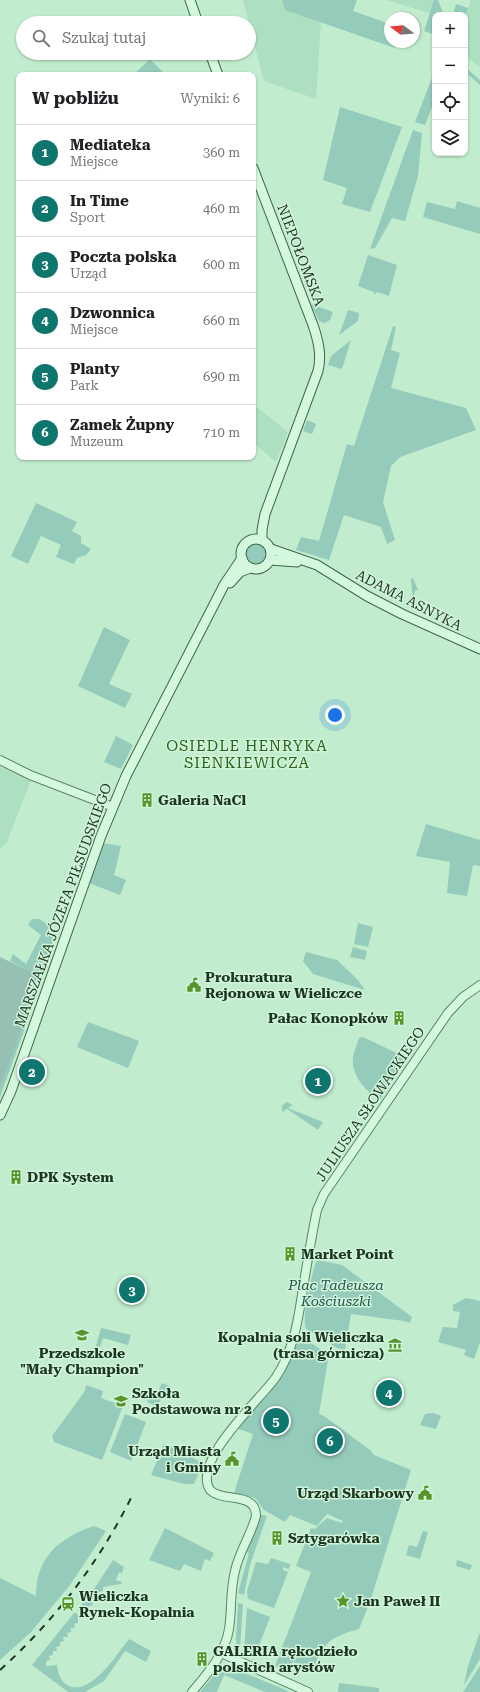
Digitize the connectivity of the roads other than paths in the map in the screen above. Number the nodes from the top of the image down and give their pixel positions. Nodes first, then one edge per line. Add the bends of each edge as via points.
1 (190, 0) edge
2 (196, 16) edge
3 (213, 60) edge
4 (217, 72) edge
5 (256, 176) edge
6 (277, 483) junction
7 (252, 539) junction
8 (262, 540) junction
9 (271, 549) junction
10 (242, 558) junction
11 (270, 560) junction
12 (250, 568) junction
13 (327, 572) junction
14 (216, 602) junction
15 (480, 649) edge
16 (0, 760) edge
17 (112, 807) junction
18 (480, 985) edge
19 (0, 1115) edge
20 (221, 1653) junction
21 (192, 1692) edge
22 (308, 1692) edge

1 - 2 main road
3 - 4 main road
5 - 6 main road, NIEPOŁOMSKA via 313,325 320,354 318,371
6 - 7 main road via 260,513
6 - 8 main road via 263,522
7 - 8 main road
7 - 10 main road via 242,548
8 - 9 main road
9 - 11 main road
9 - 13 main road, ADAMA ASNYKA via 307,561
10 - 12 main road
10 - 14 main road, MARSZAŁKA JÓZEFA PIŁSUDSKIEGO
11 - 12 main road via 262,568
11 - 13 main road, ADAMA ASNYKA via 296,562
12 - 14 main road, MARSZAŁKA JÓZEFA PIŁSUDSKIEGO via 240,572
13 - 15 main road, ADAMA ASNYKA via 402,614
14 - 17 main road, MARSZAŁKA JÓZEFA PIŁSUDSKIEGO
16 - 17 street via 30,775
17 - 19 main road, MARSZAŁKA JÓZEFA PIŁSUDSKIEGO via 11,1091
18 - 20 street, JULIUSZA SŁOWACKIEGO via 463,997 448,1013 324,1194 317,1210 290,1350 273,1380 225,1435 208,1473 208,1488 213,1493 248,1501 255,1509 254,1522 232,1581 229,1628
20 - 21 street
20 - 22 street

